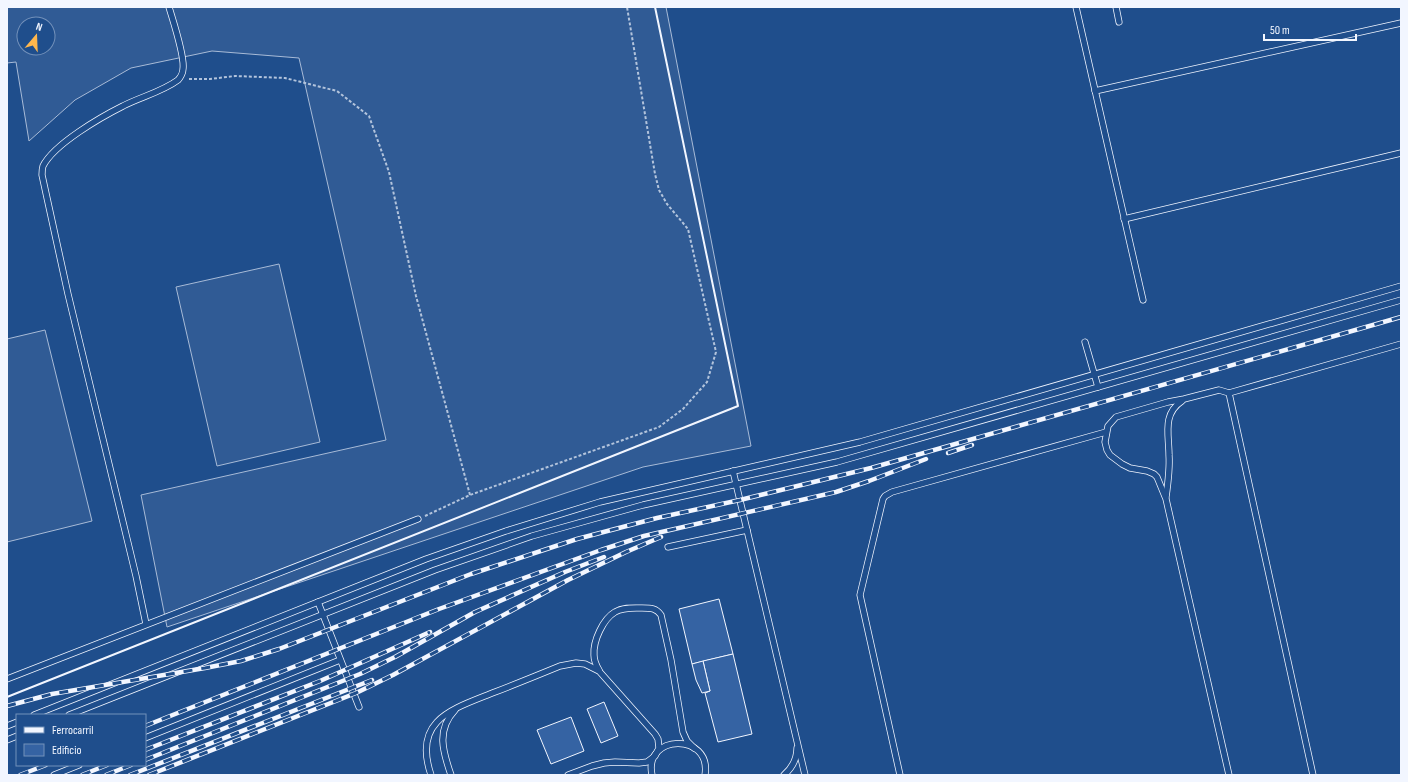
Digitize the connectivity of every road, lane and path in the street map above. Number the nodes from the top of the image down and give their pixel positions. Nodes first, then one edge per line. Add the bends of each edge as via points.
1 (169, 7) edge
2 (627, 7) edge
3 (1076, 7) edge
4 (1116, 7) edge
5 (1119, 22) dead end
6 (1401, 23) edge
7 (180, 79) junction
8 (1095, 91) junction
9 (1401, 153) edge
10 (1124, 219) junction
11 (1401, 286) edge
12 (1143, 300) dead end
13 (1401, 300) edge
14 (1085, 342) dead end
15 (1401, 344) edge
16 (1094, 374) junction
17 (1098, 387) junction
18 (1229, 393) junction
19 (1184, 399) junction
20 (1106, 432) junction
21 (733, 471) junction
22 (736, 484) junction
23 (470, 495) junction
24 (1166, 499) junction
25 (418, 519) joint
26 (747, 530) junction
27 (668, 547) dead end
28 (318, 602) junction
29 (323, 614) junction
30 (146, 624) junction
31 (340, 660) junction
32 (599, 671) junction
33 (7, 679) edge
34 (463, 705) junction
35 (359, 707) dead end
36 (37, 714) edge
37 (72, 714) edge
38 (146, 738) edge
39 (796, 740) junction
40 (694, 748) junction
41 (655, 756) junction
42 (652, 764) junction
43 (76, 766) edge
44 (705, 774) edge
45 (54, 775) edge
46 (431, 775) edge
47 (451, 775) edge
48 (568, 775) edge
49 (648, 775) edge
50 (652, 775) edge
51 (784, 775) edge
52 (804, 775) edge
53 (900, 775) edge
54 (1229, 775) edge
55 (1313, 775) edge

1 - 7 lane via 182,57 183,70
2 - 23 path via 654,174 667,204 688,229 716,352 712,367 707,382 683,409 659,427
3 - 8 lane
4 - 5 lane
6 - 8 lane
7 - 23 path via 235,76 285,78 337,92 369,116 389,172 416,296
7 - 30 lane via 99,119 72,137 50,156 42,167 68,294
8 - 10 lane
9 - 10 lane
10 - 12 lane
11 - 16 lane
13 - 17 lane
14 - 16 lane
15 - 18 lane
16 - 17 lane
16 - 21 lane via 860,442
17 - 22 lane via 837,462
18 - 19 lane via 1219,390
18 - 55 lane
19 - 20 lane via 1116,417
19 - 24 lane via 1173,409 1168,421 1170,455
20 - 24 lane via 1105,442 1110,455 1130,468 1154,474
20 - 53 lane via 892,492 883,499 860,595
21 - 22 lane
21 - 28 lane via 600,502 506,531
22 - 26 lane
22 - 29 lane via 636,507 532,536 435,570
23 - 25 path
24 - 54 lane
25 - 30 lane
26 - 27 lane
26 - 39 lane
28 - 29 lane
28 - 36 lane
29 - 31 lane
29 - 37 lane
30 - 33 lane
31 - 35 lane
31 - 38 lane
32 - 34 lane via 585,664 568,664
32 - 40 lane via 595,663 594,649 601,628 610,615 630,608 651,608 659,612 671,660 683,732
32 - 41 lane via 655,734 659,743
34 - 46 lane via 442,717 429,735 426,750
34 - 47 lane via 450,716 444,728 442,742
39 - 51 lane via 796,759
39 - 52 lane
40 - 41 lane via 676,743 660,749
40 - 44 lane via 705,763
41 - 42 lane
41 - 48 lane via 644,763 615,762 592,766
42 - 49 lane
42 - 50 lane
43 - 45 lane

